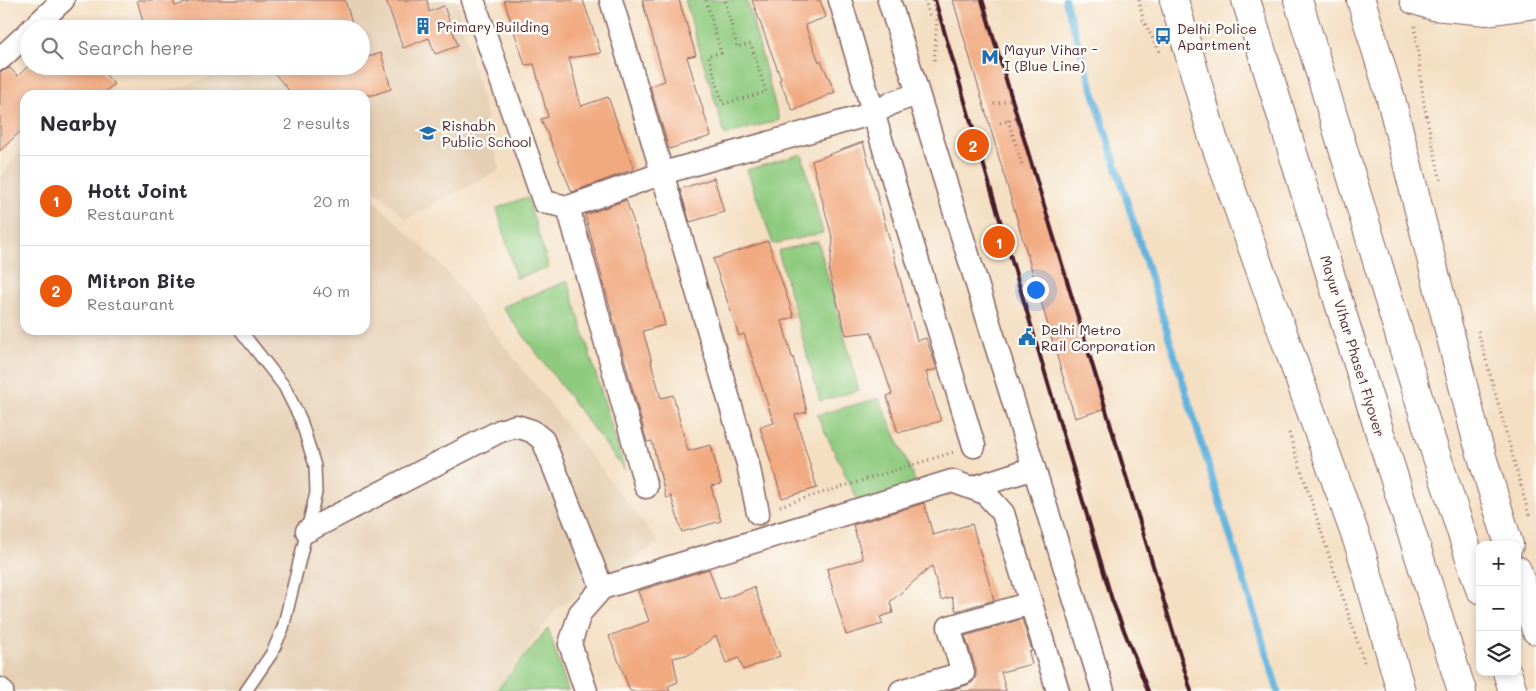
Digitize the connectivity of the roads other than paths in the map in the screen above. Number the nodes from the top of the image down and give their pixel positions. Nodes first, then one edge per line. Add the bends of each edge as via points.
1 (63, 0) edge
2 (473, 0) edge
3 (611, 0) edge
4 (840, 0) edge
5 (889, 0) edge
6 (1174, 0) edge
7 (1246, 0) edge
8 (1298, 0) edge
9 (1361, 0) edge
10 (1536, 4) edge
11 (1414, 12) edge
12 (42, 20) edge
13 (20, 40) edge
14 (0, 59) edge
15 (918, 94) junction
16 (874, 113) junction
17 (663, 173) junction
18 (568, 207) junction
19 (244, 335) edge
20 (974, 446) road end
21 (1034, 468) junction
22 (646, 487) dead end
23 (972, 488) junction
24 (758, 513) road end
25 (307, 530) junction
26 (1508, 541) edge
27 (1521, 583) edge
28 (1479, 586) edge
29 (602, 588) junction
30 (1031, 603) junction
31 (1536, 630) edge
32 (1508, 676) edge
33 (912, 690) edge
34 (246, 691) edge
35 (586, 691) edge
36 (1058, 691) edge
37 (1103, 691) edge
38 (1401, 691) edge
39 (1462, 691) edge
40 (1513, 691) edge

1 - 12 street
2 - 18 street via 544,202
3 - 17 street
4 - 16 street
5 - 15 street
6 - 38 highway via 1214,138 1361,551
7 - 39 highway, Mayur Vihar Phase1 Flyover
8 - 28 highway via 1430,436
9 - 26 highway via 1392,99 1476,437
10 - 11 highway via 1487,11 1433,6
13 - 14 street
15 - 16 street
15 - 21 street
16 - 17 street
16 - 20 street
17 - 18 street
17 - 24 street via 748,464
18 - 22 street
19 - 25 lane via 284,386 302,420 315,466 316,493
21 - 23 street
21 - 37 street
23 - 29 street via 952,481
23 - 30 street via 985,493 1004,513
25 - 29 street via 500,431 516,426 532,431 543,440
25 - 34 lane via 283,628 272,653
27 - 31 highway
29 - 35 street via 580,613 570,644
30 - 33 street via 949,627 963,673
30 - 36 street
32 - 40 highway

